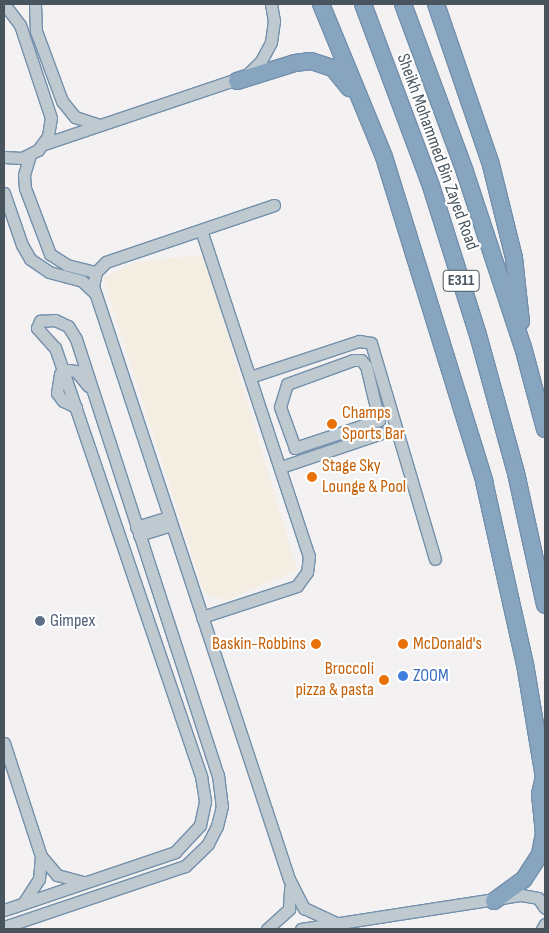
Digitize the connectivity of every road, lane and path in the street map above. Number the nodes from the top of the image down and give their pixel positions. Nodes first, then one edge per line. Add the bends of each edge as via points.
1 (4, 4) edge
2 (34, 4) edge
3 (271, 4) edge
4 (320, 4) edge
5 (363, 4) edge
6 (403, 4) edge
7 (436, 4) edge
8 (237, 81) junction
9 (102, 125) junction
10 (44, 144) junction
11 (30, 155) junction
12 (4, 157) edge
13 (384, 157) junction
14 (4, 193) edge
15 (274, 205) dead end
16 (201, 230) junction
17 (96, 272) junction
18 (94, 292) junction
19 (523, 347) junction
20 (63, 371) junction
21 (250, 377) junction
22 (94, 395) junction
23 (545, 429) edge
24 (382, 433) dead end
25 (295, 448) junction
26 (277, 456) junction
27 (280, 467) junction
28 (170, 521) junction
29 (137, 531) junction
30 (434, 559) dead end
31 (545, 605) edge
32 (202, 617) junction
33 (4, 743) edge
34 (545, 779) edge
35 (41, 856) junction
36 (289, 879) junction
37 (88, 882) junction
38 (494, 901) junction
39 (22, 904) junction
40 (545, 908) edge
41 (4, 910) edge
42 (336, 923) junction
43 (545, 924) edge
44 (4, 928) edge
45 (267, 929) edge
46 (301, 929) edge
47 (542, 929) edge

1 - 10 street via 20,25 49,109 50,127
2 - 9 street via 36,31 65,107 81,120
3 - 8 street via 273,32 267,52 255,69
4 - 13 highway
5 - 31 highway, Sheikh Mohammed Bin Zayed Road / E311 via 431,186 476,328 516,473
6 - 19 highway, Sheikh Mohammed Bin Zayed Road / E311 via 465,172
7 - 19 highway via 468,92 503,212 517,270
8 - 9 street
8 - 13 highway via 303,61 319,62 334,68 345,79
9 - 10 street
10 - 11 street
11 - 12 street
11 - 17 street via 24,174 25,188 50,254 67,265
13 - 34 highway via 484,481 525,664
14 - 18 street via 22,245 30,258 49,272 82,281
15 - 16 street
16 - 17 street via 112,259
16 - 21 street
17 - 18 street
18 - 28 street
19 - 23 highway, Sheikh Mohammed Bin Zayed Road / E311
20 - 22 street via 72,370 80,374
20 - 22 street via 54,344 38,328 40,321 55,320 72,330
20 - 37 street via 201,776 205,801 196,830 175,852
21 - 26 street
21 - 30 street via 359,340 371,343
22 - 29 street
24 - 27 street
25 - 25 street via 378,423 380,415 364,362 353,360 287,384 280,407
25 - 26 street
26 - 27 street
27 - 32 street via 310,556 307,572 289,590
28 - 29 street
28 - 32 street
29 - 44 street via 218,775 222,806 218,826 201,852 176,870
32 - 36 street
33 - 35 street
34 - 38 highway via 540,797 544,834 540,854 524,879
35 - 37 street via 51,870 64,878
35 - 39 street via 39,879
36 - 42 street via 304,908
36 - 45 street via 289,909
37 - 39 street
38 - 40 street via 527,894 538,898
38 - 42 street
39 - 41 street
42 - 46 street
43 - 47 street

